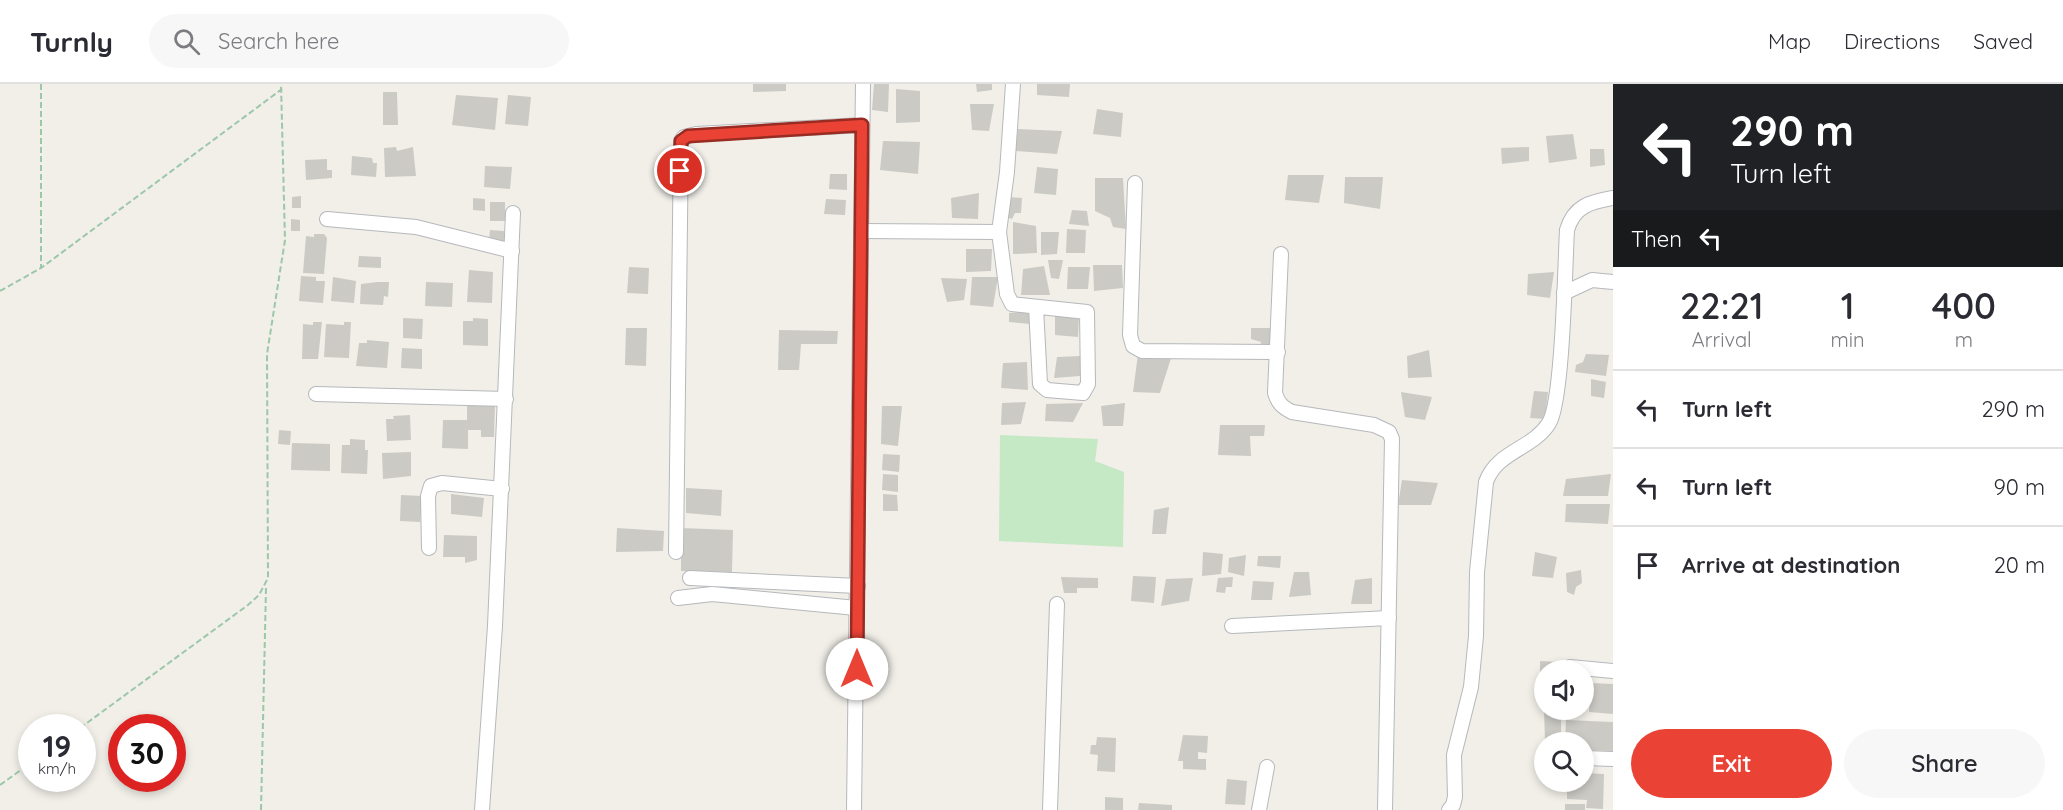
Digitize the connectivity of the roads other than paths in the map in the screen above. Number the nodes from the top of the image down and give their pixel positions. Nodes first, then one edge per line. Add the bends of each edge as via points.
1 (863, 84) edge
2 (1013, 84) edge
3 (862, 125) junction
4 (1135, 183) dead end
5 (1613, 198) edge
6 (513, 213) dead end
7 (327, 219) dead end
8 (861, 231) junction
9 (999, 232) junction
10 (512, 251) junction
11 (1281, 254) dead end
12 (1613, 282) edge
13 (1564, 293) junction
14 (1036, 307) junction
15 (1278, 352) junction
16 (316, 394) dead end
17 (506, 399) junction
18 (502, 489) junction
19 (429, 548) dead end
20 (676, 552) dead end
21 (690, 578) dead end
22 (858, 586) junction
23 (678, 598) dead end
24 (1057, 604) dead end
25 (856, 608) junction
26 (1389, 618) junction
27 (1232, 626) dead end
28 (1594, 669) edge
29 (1613, 670) edge
30 (1594, 758) edge
31 (1613, 759) edge
32 (1267, 767) dead end
33 (482, 810) edge
34 (854, 810) edge
35 (1050, 810) edge
36 (1259, 810) edge
37 (1385, 810) edge
38 (1449, 810) edge

1 - 3 street
2 - 9 street
3 - 8 street
3 - 20 street via 696,134 681,141
4 - 15 street via 1130,335 1133,346 1142,351
5 - 13 street via 1584,205 1570,219
6 - 10 street
7 - 10 street via 416,227
8 - 9 street
8 - 22 street
9 - 14 street via 1008,300 1018,306
10 - 17 street
11 - 15 street
12 - 13 street via 1592,280
13 - 38 street via 1551,422 1536,437 1502,458 1486,482 1471,687 1456,742 1455,797
14 - 14 street via 1087,312 1088,384 1083,393 1047,390 1040,384
15 - 26 street via 1275,393 1282,408 1374,425 1389,432 1392,439
16 - 17 street
17 - 18 street
18 - 19 street via 442,483 431,486
18 - 33 street
21 - 22 street
22 - 25 street
23 - 25 street via 712,594
24 - 35 street
25 - 34 street
26 - 27 street
26 - 37 street
28 - 29 street
30 - 31 street
32 - 36 street

